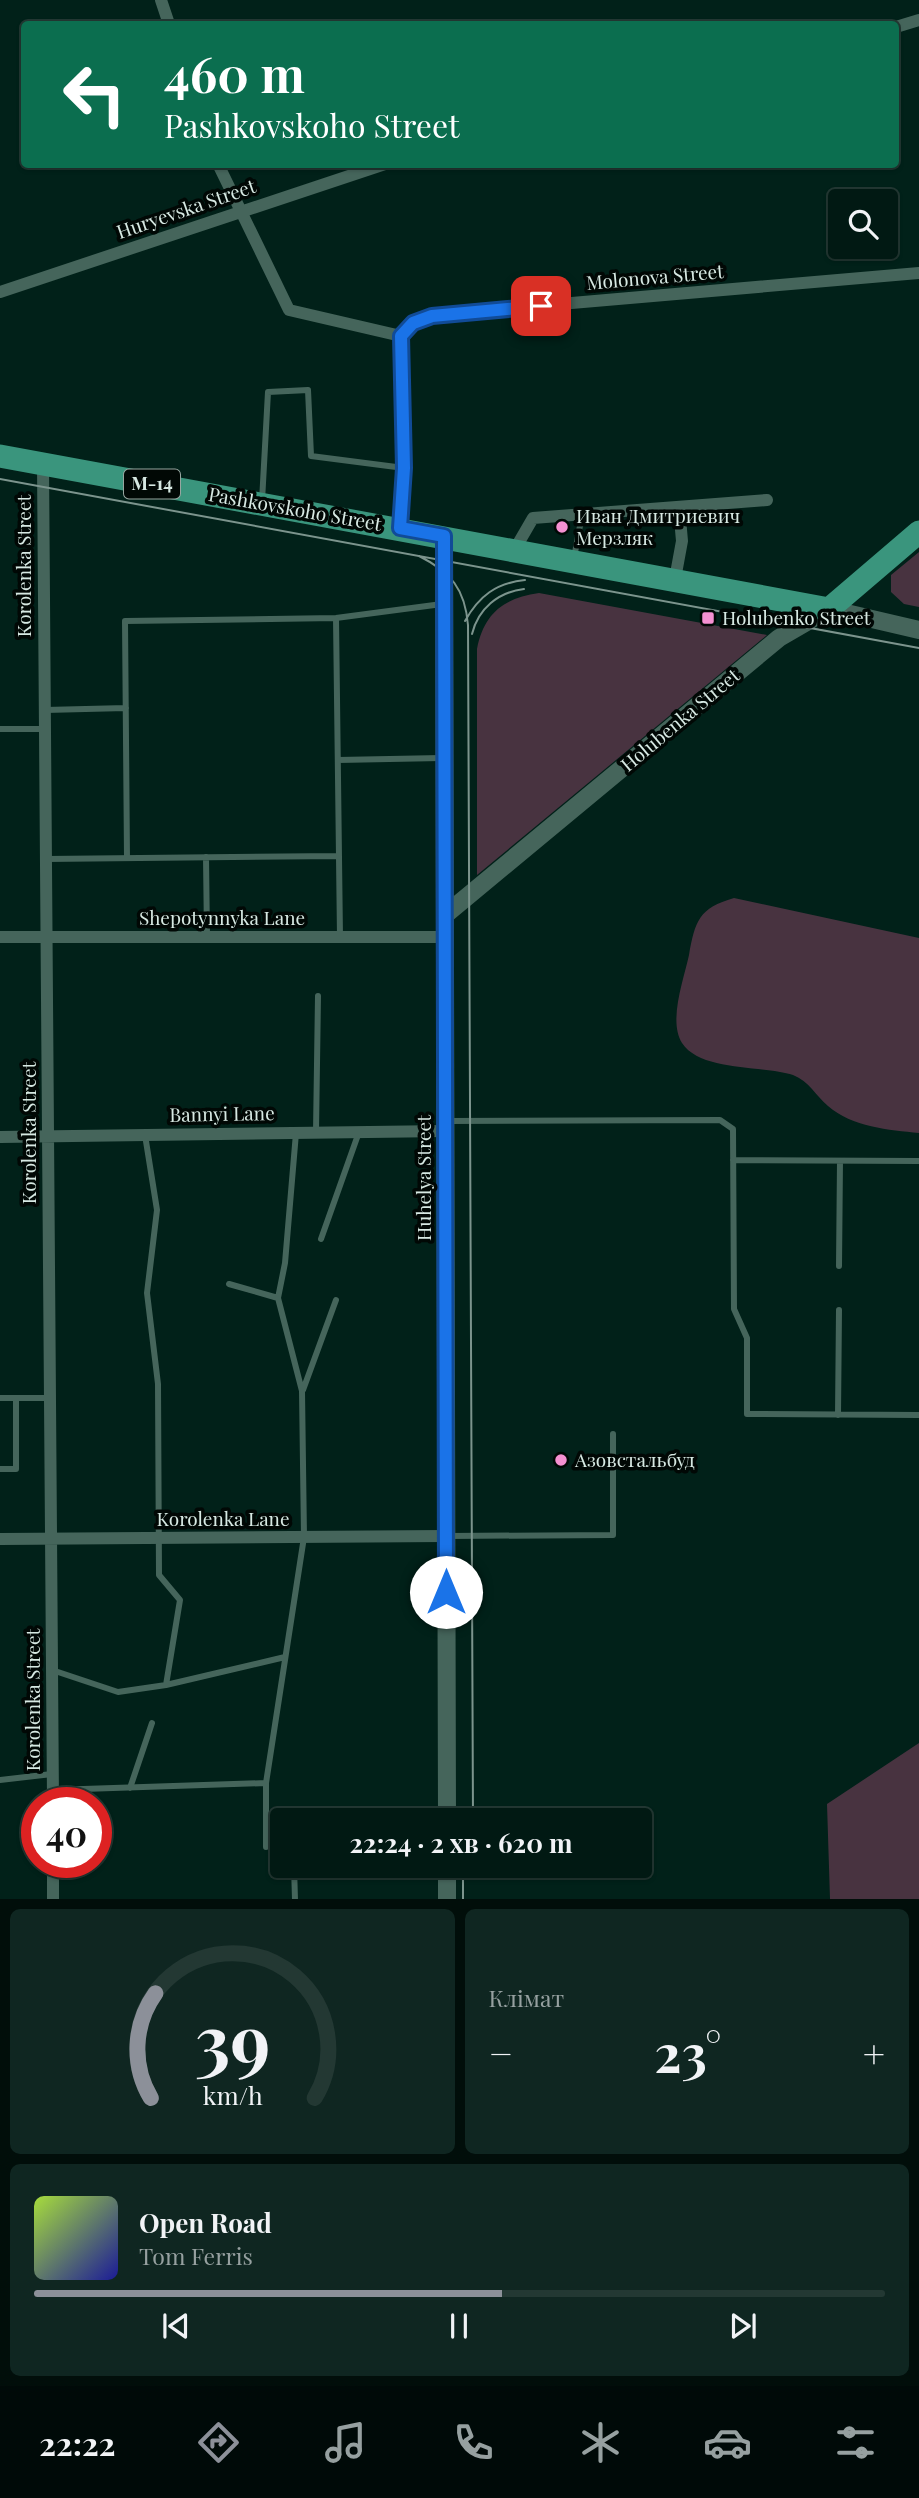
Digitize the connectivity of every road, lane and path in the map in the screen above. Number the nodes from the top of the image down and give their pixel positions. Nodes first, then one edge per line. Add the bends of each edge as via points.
1 (161, 0) edge
2 (919, 20) edge
3 (168, 21) edge
4 (899, 26) edge
5 (220, 168) edge
6 (373, 168) edge
7 (241, 211) junction
8 (919, 273) edge
9 (0, 292) edge
10 (401, 336) junction
11 (0, 456) edge
12 (43, 464) junction
13 (404, 468) junction
14 (767, 500) dead end
15 (261, 503) junction
16 (679, 507) junction
17 (582, 515) junction
18 (400, 528) junction
19 (919, 532) edge
20 (444, 536) junction
21 (515, 549) junction
22 (573, 560) junction
23 (675, 579) junction
24 (444, 604) junction
25 (829, 609) junction
26 (336, 618) junction
27 (919, 630) edge
28 (126, 709) junction
29 (45, 710) junction
30 (0, 729) edge
31 (45, 729) junction
32 (444, 758) junction
33 (338, 760) junction
34 (339, 856) junction
35 (206, 857) junction
36 (127, 858) junction
37 (46, 859) junction
38 (445, 915) junction
39 (0, 937) edge
40 (46, 937) junction
41 (207, 937) junction
42 (340, 937) junction
43 (445, 937) junction
44 (318, 996) dead end
45 (445, 1126) junction
46 (316, 1132) junction
47 (359, 1132) junction
48 (296, 1133) junction
49 (145, 1135) junction
50 (0, 1136) edge
51 (48, 1136) junction
52 (733, 1160) junction
53 (840, 1161) junction
54 (919, 1161) edge
55 (321, 1239) dead end
56 (839, 1266) dead end
57 (229, 1284) dead end
58 (278, 1298) junction
59 (335, 1300) dead end
60 (839, 1310) dead end
61 (302, 1391) junction
62 (0, 1398) edge
63 (16, 1398) junction
64 (50, 1398) junction
65 (838, 1415) junction
66 (919, 1415) edge
67 (613, 1434) dead end
68 (0, 1469) edge
69 (446, 1536) junction
70 (304, 1537) junction
71 (159, 1538) junction
72 (0, 1539) edge
73 (51, 1539) junction
74 (285, 1657) junction
75 (52, 1670) junction
76 (166, 1685) junction
77 (152, 1723) dead end
78 (52, 1774) junction
79 (0, 1780) edge
80 (266, 1783) junction
81 (53, 1787) edge
82 (130, 1788) junction
83 (112, 1790) edge
84 (447, 1808) edge
85 (267, 1847) dead end
86 (53, 1878) edge
87 (295, 1878) edge
88 (447, 1878) edge
89 (53, 1899) edge
90 (295, 1899) edge
91 (447, 1899) edge

1 - 3 street
2 - 4 street
5 - 7 street
6 - 7 street, Huryevska Street
7 - 9 street, Huryevska Street
7 - 10 street via 289,310
8 - 10 street, Molonova Street via 432,316 413,323
10 - 13 street
11 - 12 highway, Pashkovskoho Street / М-14
12 - 15 highway, Pashkovskoho Street / М-14
12 - 29 street, Korolenka Street
13 - 15 lane via 311,456 308,390 268,392
13 - 18 street
14 - 16 street
15 - 18 highway, Pashkovskoho Street / М-14
16 - 17 street
16 - 23 street via 682,541
17 - 21 street via 533,519
17 - 22 lane
18 - 20 highway, Pashkovskoho Street / М-14
19 - 25 highway, Holubenka Street
20 - 21 highway, Pashkovskoho Street / М-14
20 - 24 street, Huhelya Street
21 - 22 highway, Pashkovskoho Street / М-14
22 - 23 highway, Pashkovskoho Street / М-14
23 - 25 highway, Pashkovskoho Street / М-14
24 - 26 lane
24 - 32 street, Huhelya Street
25 - 27 street, Pashkovskoho Street
25 - 38 street, Holubenka Street via 779,638
26 - 28 lane via 125,621
26 - 33 lane
28 - 29 lane
28 - 36 lane
29 - 31 street, Korolenka Street
30 - 31 lane
31 - 37 street, Korolenka Street
32 - 33 lane
32 - 38 street, Huhelya Street
33 - 34 lane
34 - 35 lane
34 - 42 lane
35 - 36 lane
35 - 41 lane
36 - 37 lane
37 - 40 street, Korolenka Street
38 - 43 street, Huhelya Street
39 - 40 street, Shepotynnyka Lane
40 - 41 street, Shepotynnyka Lane
40 - 51 street, Korolenka Street
41 - 42 street, Shepotynnyka Lane
42 - 43 street, Shepotynnyka Lane
43 - 45 street, Huhelya Street
44 - 46 lane
45 - 47 street, Bannyi Lane
45 - 52 lane via 720,1120 733,1129
45 - 69 street, Huhelya Street
46 - 47 street, Bannyi Lane
46 - 48 street, Bannyi Lane
47 - 55 lane
48 - 49 street, Bannyi Lane
48 - 58 lane
49 - 51 street, Bannyi Lane
49 - 71 lane via 157,1210 147,1293 158,1384
50 - 51 street, Bannyi Lane
51 - 64 street, Korolenka Street
52 - 53 lane
52 - 65 lane via 734,1309 747,1338 747,1414
53 - 54 lane
53 - 56 lane
57 - 58 lane
58 - 61 lane
59 - 61 lane
60 - 65 lane
61 - 70 lane
62 - 63 lane
63 - 64 lane
63 - 68 lane via 16,1469
64 - 73 street, Korolenka Street
65 - 66 lane
67 - 69 lane via 613,1535
69 - 70 street, Korolenka Lane
69 - 84 street, Huhelya Street
70 - 71 street, Korolenka Lane
70 - 74 lane
71 - 73 street, Korolenka Lane
71 - 76 lane via 159,1575 180,1600
72 - 73 street, Korolenka Lane
73 - 75 street, Korolenka Street
74 - 76 lane
74 - 80 lane
75 - 76 lane via 118,1692
75 - 78 street, Korolenka Street
77 - 82 lane
78 - 79 lane
78 - 81 street, Korolenka Street
80 - 82 lane
80 - 85 lane
82 - 83 lane
86 - 89 street
87 - 90 lane
88 - 91 street

